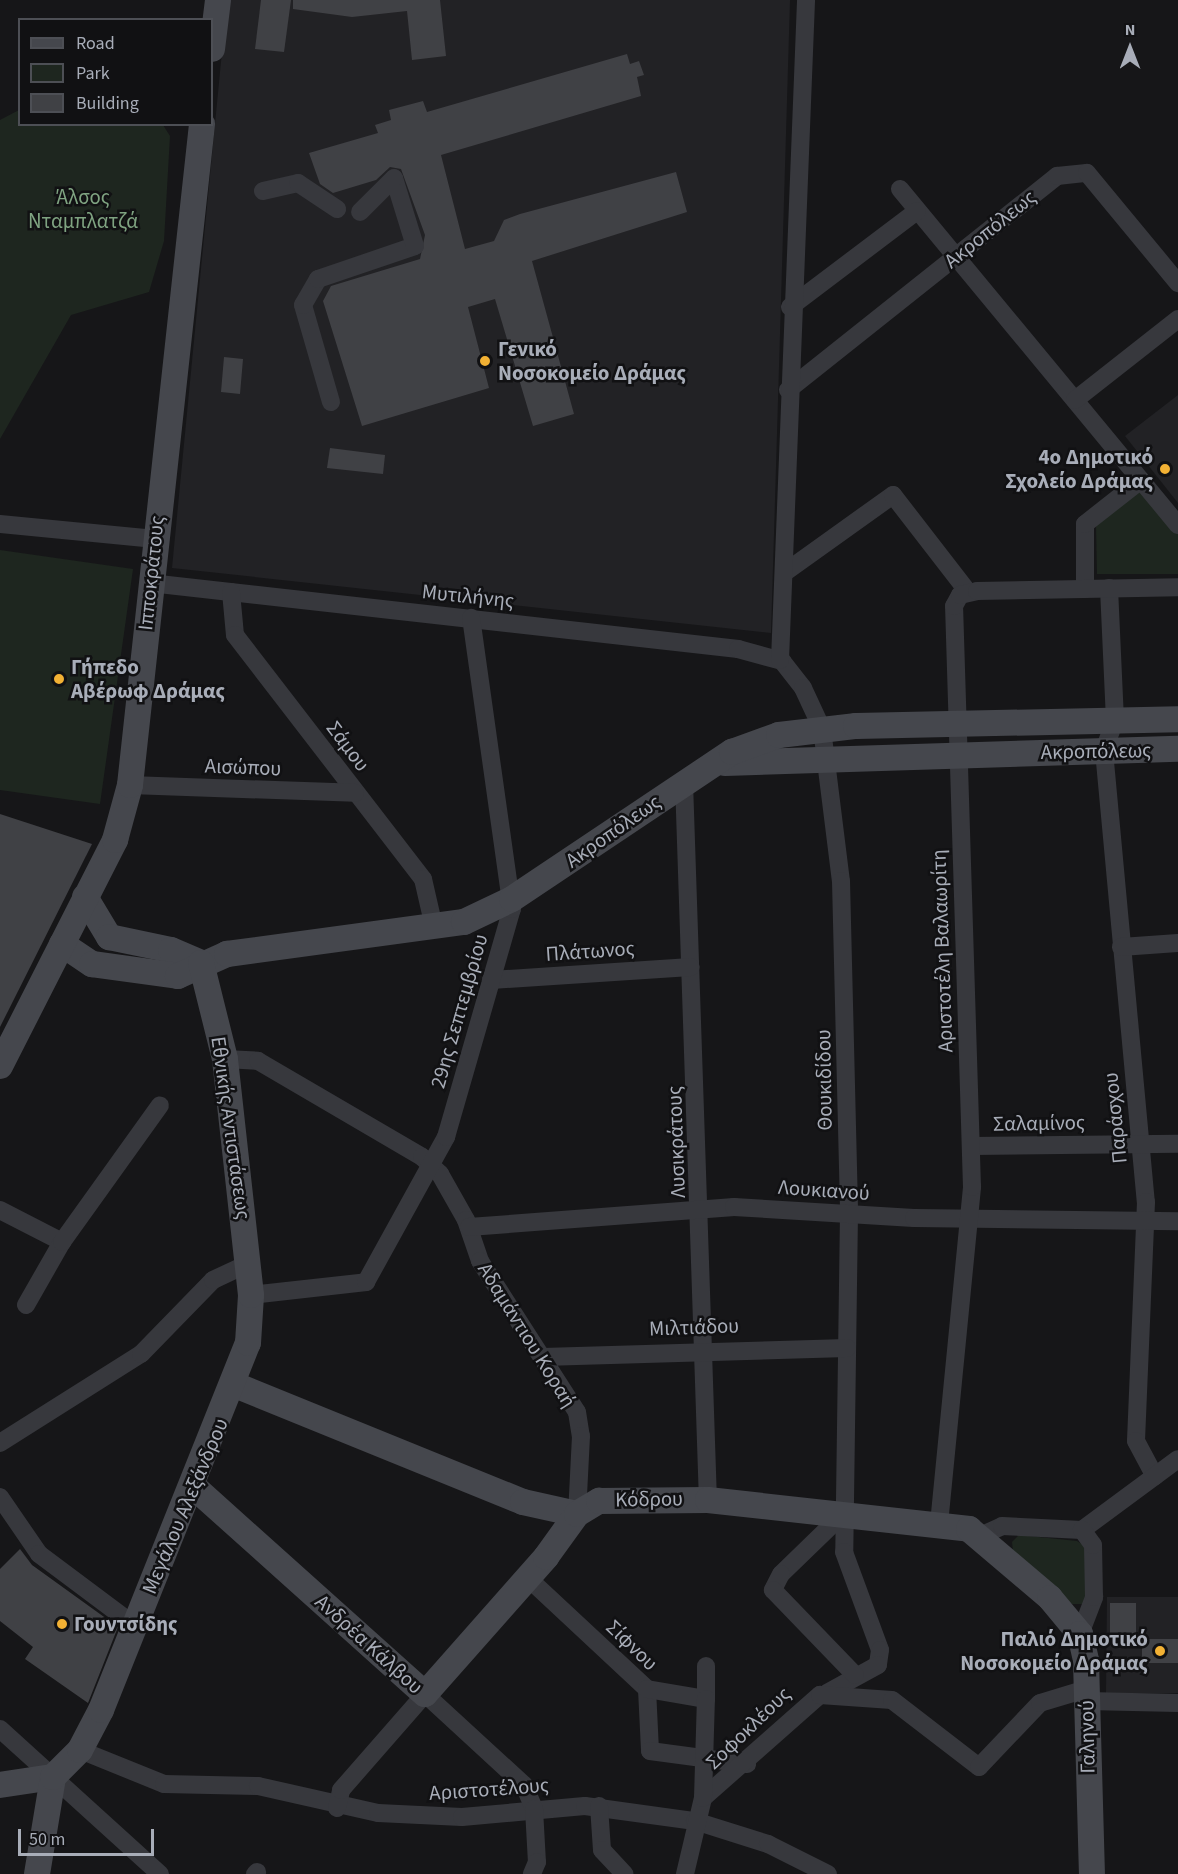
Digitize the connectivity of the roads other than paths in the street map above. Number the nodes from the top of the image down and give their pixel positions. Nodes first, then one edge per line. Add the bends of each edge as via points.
1 (218, 0) edge
2 (807, 0) edge
3 (213, 41) edge
4 (202, 126) edge
5 (900, 189) dead end
6 (263, 190) dead end
7 (337, 209) dead end
8 (917, 211) junction
9 (360, 212) dead end
10 (956, 257) junction
11 (1178, 283) edge
12 (790, 307) junction
13 (1178, 319) edge
14 (788, 390) junction
15 (1075, 400) junction
16 (331, 402) dead end
17 (1141, 480) junction
18 (0, 524) edge
19 (1178, 525) edge
20 (155, 539) junction
21 (784, 573) junction
22 (150, 583) junction
23 (1178, 587) edge
24 (1109, 588) junction
25 (1085, 589) junction
26 (231, 592) junction
27 (968, 592) junction
28 (471, 618) junction
29 (780, 660) junction
30 (1178, 719) edge
31 (1115, 720) junction
32 (956, 724) junction
33 (822, 729) junction
34 (1178, 749) edge
35 (1104, 751) junction
36 (957, 754) junction
37 (827, 758) junction
38 (712, 764) junction
39 (684, 782) junction
40 (130, 785) junction
41 (355, 793) junction
42 (85, 897) junction
43 (512, 899) junction
44 (434, 927) junction
45 (1178, 943) edge
46 (62, 944) junction
47 (1121, 947) junction
48 (201, 963) junction
49 (691, 967) junction
50 (491, 980) junction
51 (225, 1059) junction
52 (0, 1066) edge
53 (160, 1105) dead end
54 (1139, 1144) junction
55 (1178, 1144) edge
56 (972, 1146) junction
57 (434, 1167) junction
58 (701, 1209) junction
59 (0, 1210) edge
60 (849, 1212) junction
61 (969, 1219) junction
62 (1144, 1221) junction
63 (1178, 1221) edge
64 (469, 1227) junction
65 (62, 1242) junction
66 (248, 1264) junction
67 (251, 1294) junction
68 (26, 1305) dead end
69 (846, 1348) junction
70 (705, 1349) junction
71 (543, 1357) junction
72 (235, 1385) junction
73 (0, 1443) edge
74 (1178, 1459) edge
75 (1155, 1476) junction
76 (194, 1487) junction
77 (0, 1497) edge
78 (708, 1500) junction
79 (577, 1514) junction
80 (843, 1515) junction
81 (939, 1524) junction
82 (1082, 1530) junction
83 (980, 1536) junction
84 (528, 1578) junction
85 (135, 1625) junction
86 (1080, 1634) junction
87 (706, 1666) dead end
88 (855, 1675) junction
89 (647, 1689) junction
90 (826, 1693) junction
91 (425, 1694) junction
92 (1086, 1695) junction
93 (706, 1699) junction
94 (1178, 1703) edge
95 (0, 1730) edge
96 (80, 1750) junction
97 (704, 1755) junction
98 (747, 1764) junction
99 (52, 1777) junction
100 (0, 1785) edge
101 (703, 1798) junction
102 (598, 1806) junction
103 (338, 1808) junction
104 (534, 1809) junction
105 (695, 1821) junction
106 (37, 1874) edge
107 (160, 1874) edge
108 (532, 1874) edge
109 (624, 1874) edge
110 (685, 1874) edge
111 (828, 1874) edge
112 (1092, 1874) edge

1 - 3 street
2 - 12 street
4 - 20 street, Ιπποκράτους
5 - 8 street
6 - 7 street via 298,183
8 - 10 street
8 - 12 street
9 - 16 street via 394,178 415,246 318,279 303,305
10 - 11 street, Ακροπόλεως via 1057,176 1087,173
10 - 14 street, Ακροπόλεως
10 - 15 street
12 - 14 street
13 - 15 street
14 - 21 street
15 - 17 street
17 - 19 street
17 - 25 street via 1085,524
18 - 20 street
20 - 22 street, Ιπποκράτους
21 - 27 street via 893,495
21 - 29 street
22 - 26 street, Μυτιλήνης
22 - 40 street, Ιπποκράτους
23 - 24 street
24 - 25 street
24 - 31 street
25 - 27 street
26 - 28 street, Μυτιλήνης
26 - 41 street, Σάμου via 235,635
27 - 32 street, Αριστοτέλη Βαλαωρίτη via 956,599 953,610
28 - 29 street, Μυτιλήνης via 714,645
28 - 43 street, 29ης Σεπτεμβρίου via 472,651
29 - 33 street, Θουκιδίδου via 803,688
30 - 31 street
31 - 32 street
31 - 35 street
32 - 33 street
32 - 36 street, Αριστοτέλη Βαλαωρίτη
33 - 37 street, Θουκιδίδου
33 - 38 street via 754,742
34 - 35 street, Ακροπόλεως
35 - 36 street, Ακροπόλεως
35 - 47 street, Παράσχου
36 - 37 street, Ακροπόλεως
36 - 56 street, Αριστοτέλη Βαλαωρίτη
37 - 38 street, Ακροπόλεως
37 - 60 street, Θουκιδίδου via 841,881
38 - 39 street, Ακροπόλεως
39 - 43 street, Ακροπόλεως
39 - 49 street, Λυσικράτους
40 - 41 street, Αισώπου
40 - 42 street, Ιπποκράτους via 115,840
41 - 44 street, Σάμου via 423,879
42 - 46 street, Ιπποκράτους
42 - 48 street via 109,937 171,950
43 - 44 street, Ακροπόλεως via 477,918
43 - 50 street, 29ης Σεπτεμβρίου
44 - 48 street, Ακροπόλεως via 227,954
45 - 47 street
46 - 48 street, Ακροπόλεως via 92,964 133,972 178,976
46 - 52 street, Ιπποκράτους
47 - 54 street, Παράσχου
48 - 51 street, Εθνικής Αντιστάσεως
49 - 50 street, Πλάτωνος
49 - 58 street, Λυσικράτους
50 - 57 street, 29ης Σεπτεμβρίου
51 - 57 street, Αδαμάντιου Κοραή via 258,1061
51 - 66 street, Εθνικής Αντιστάσεως
53 - 65 street
54 - 55 street, Σαλαμίνος
54 - 56 street, Σαλαμίνος
54 - 62 street, Παράσχου
56 - 61 street, Αριστοτέλη Βαλαωρίτη
57 - 64 street, Αδαμάντιου Κοραή
57 - 67 street, 29ης Σεπτεμβρίου via 366,1282
58 - 60 street, Λουκιανού
58 - 64 street, Λουκιανού
58 - 70 street, Λυσικράτους
59 - 65 street
60 - 61 street, Λουκιανού
60 - 69 street, Θουκιδίδου
61 - 62 street, Λουκιανού
61 - 81 street, Αριστοτέλη Βαλαωρίτη
62 - 63 street, Λουκιανού
62 - 75 street, Παράσχου via 1136,1441
64 - 71 street, Αδαμάντιου Κοραή via 480,1260
65 - 68 street
66 - 67 street, Εθνικής Αντιστάσεως
66 - 73 street via 213,1280 141,1354
67 - 72 street, Μεγάλου Αλεξάνδρου via 249,1336
69 - 70 street, Μιλτιάδου
69 - 80 street, Θουκιδίδου
70 - 71 street, Μιλτιάδου
70 - 78 street, Λυσικράτους
71 - 79 street, Αδαμάντιου Κοραή via 580,1422
72 - 76 street, Μεγάλου Αλεξάνδρου
72 - 79 street via 523,1502
74 - 75 street
75 - 82 street
76 - 85 street, Μεγάλου Αλεξάνδρου
76 - 91 street, Ανδρέα Κάλβου
77 - 85 street via 39,1554
78 - 79 street, Κόδρου via 620,1497
78 - 80 street, Κόδρου
79 - 84 street
80 - 81 street, Κόδρου
80 - 88 street, Θουκιδίδου via 846,1561 880,1650 878,1665
80 - 88 street via 781,1574 772,1590
81 - 83 street, Κόδρου
82 - 83 street via 1002,1526
82 - 86 street via 1093,1545 1094,1596
83 - 86 street, Κόδρου via 1060,1608
84 - 89 street, Σίφνου
84 - 91 street
85 - 96 street, Μεγάλου Αλεξάνδρου
86 - 92 street, Γαληνού
87 - 93 street, Σοφοκλέους
88 - 90 street, Σοφοκλέους
89 - 93 street
89 - 97 street, Σίφνου via 649,1749 667,1755
90 - 92 street via 892,1700 980,1767 1040,1703
90 - 98 street, Σοφοκλέους via 807,1702
91 - 103 street via 341,1790
91 - 104 street, Ανδρέα Κάλβου via 524,1785
92 - 94 street
92 - 112 street, Γαληνού
93 - 97 street, Σοφοκλέους
95 - 99 street
96 - 99 street, Μεγάλου Αλεξάνδρου
96 - 103 street, Αριστοτέλους via 164,1784 258,1786
97 - 98 street
97 - 101 street, Σοφοκλέους
98 - 101 street, Σοφοκλέους
99 - 100 street
99 - 106 street
99 - 107 street
101 - 105 street, Σοφοκλέους
102 - 104 street, Αριστοτέλους
102 - 105 street, Αριστοτέλους
102 - 109 street via 602,1851
103 - 104 street, Αριστοτέλους via 462,1817
104 - 108 street via 537,1862
105 - 110 street, Σοφοκλέους
105 - 111 street, Αριστοτέλους via 768,1844

